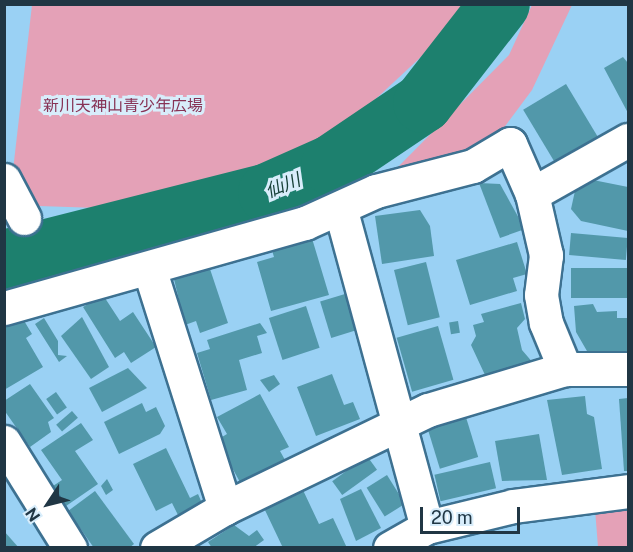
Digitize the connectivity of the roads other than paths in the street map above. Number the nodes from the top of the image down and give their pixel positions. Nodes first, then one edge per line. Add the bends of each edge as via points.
1 (628, 140) edge
2 (4, 180) edge
3 (532, 194) junction
4 (341, 211) junction
5 (24, 218) dead end
6 (149, 268) junction
7 (4, 308) edge
8 (565, 369) junction
9 (628, 369) edge
10 (399, 423) junction
11 (7, 452) edge
12 (628, 491) edge
13 (225, 508) junction
14 (427, 527) junction
15 (70, 548) edge
16 (157, 548) edge
17 (390, 548) edge

1 - 3 street
2 - 5 street
3 - 4 street via 510,144 473,166 376,191
3 - 8 street via 546,255 541,295 546,323
4 - 6 street
4 - 10 street
6 - 7 street
6 - 13 street
8 - 9 street
8 - 10 street
10 - 13 street
10 - 14 street
11 - 15 street
12 - 14 street via 513,506
13 - 16 street
14 - 17 street

